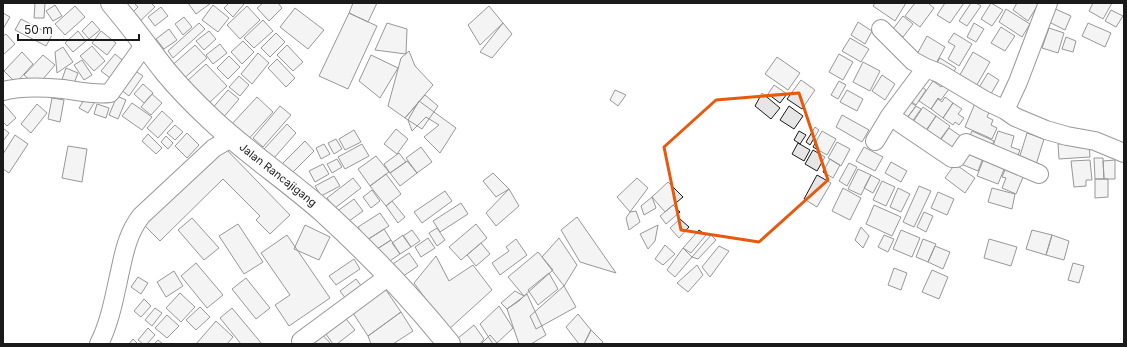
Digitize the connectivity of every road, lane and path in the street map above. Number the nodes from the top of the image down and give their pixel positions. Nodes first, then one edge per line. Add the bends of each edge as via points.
1 (112, 3) edge
2 (1048, 3) edge
3 (881, 29) dead end
4 (145, 44) junction
5 (926, 68) junction
6 (3, 91) edge
7 (1005, 110) junction
8 (890, 116) junction
9 (231, 138) junction
10 (875, 141) dead end
11 (1124, 153) edge
12 (1039, 174) dead end
13 (389, 276) junction
14 (301, 341) dead end
15 (99, 344) edge
16 (449, 344) edge

1 - 4 main road, Jalan Rancajigang
2 - 7 street
3 - 5 street via 914,61
4 - 6 street via 110,93 31,87
4 - 9 main road, Jalan Rancajigang via 191,100
5 - 7 street
5 - 8 street
7 - 11 street via 1018,119 1046,130 1095,142
8 - 10 street
8 - 12 street via 952,158 956,158 966,143
9 - 13 main road, Jalan Rancajigang via 324,212
9 - 15 street via 214,148 134,225 107,324
13 - 14 street
13 - 16 main road, Jalan Rancajigang

